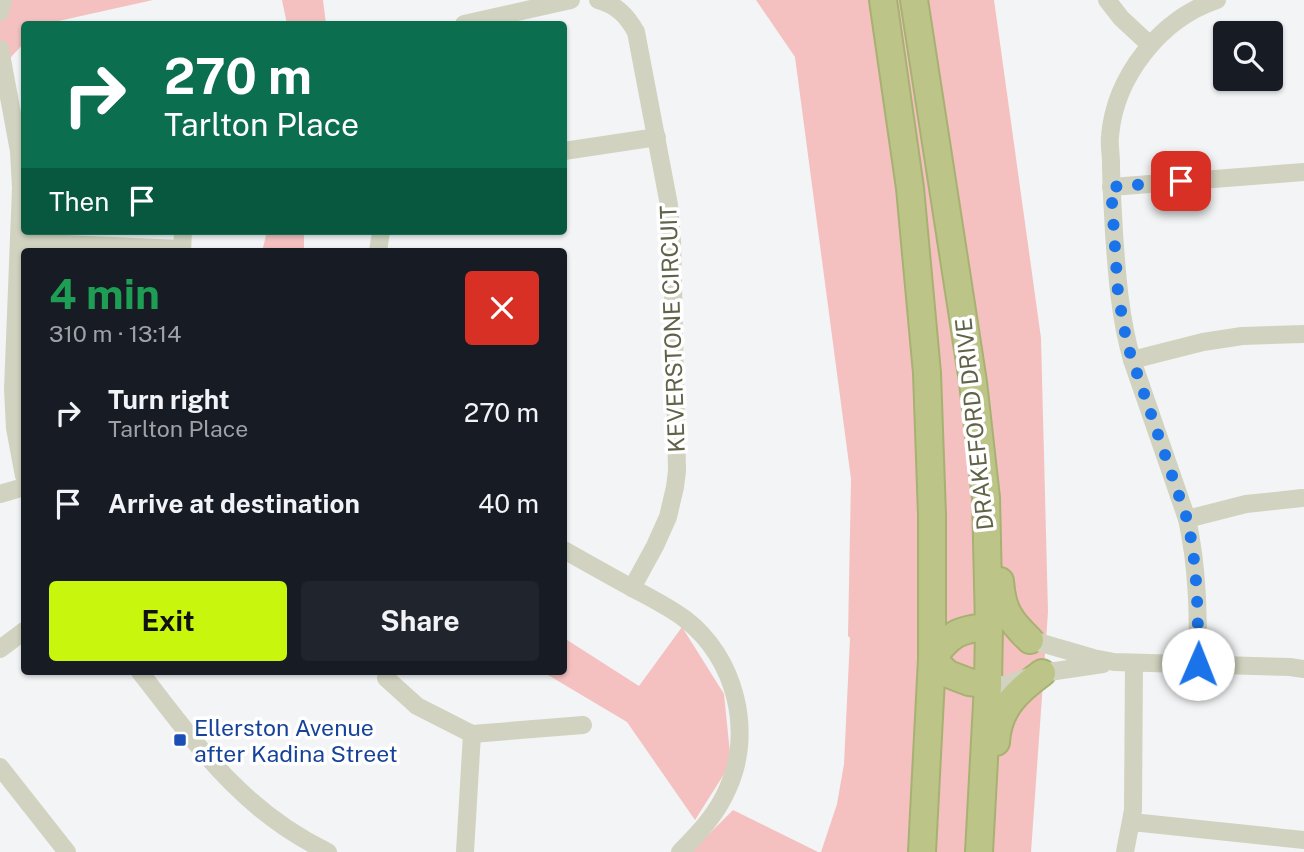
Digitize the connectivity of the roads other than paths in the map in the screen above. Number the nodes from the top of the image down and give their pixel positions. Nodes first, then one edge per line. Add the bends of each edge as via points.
1 (3, 0) edge
2 (571, 0) edge
3 (598, 0) edge
4 (883, 0) edge
5 (914, 0) edge
6 (1107, 0) edge
7 (1217, 0) edge
8 (0, 12) edge
9 (477, 21) edge
10 (1150, 44) junction
11 (0, 49) edge
12 (0, 55) edge
13 (657, 137) junction
14 (567, 151) edge
15 (1304, 173) edge
16 (1111, 187) junction
17 (19, 242) junction
18 (128, 248) edge
19 (1304, 334) edge
20 (1132, 360) junction
21 (21, 460) edge
22 (21, 488) edge
23 (0, 494) edge
24 (986, 498) junction
25 (1302, 498) dead end
26 (1187, 519) junction
27 (567, 552) edge
28 (632, 588) junction
29 (989, 628) junction
30 (21, 633) edge
31 (1030, 640) junction
32 (0, 649) edge
33 (932, 659) junction
34 (1114, 662) junction
35 (1134, 663) junction
36 (1198, 664) junction
37 (1304, 669) edge
38 (1042, 673) junction
39 (142, 675) edge
40 (386, 678) dead end
41 (988, 685) junction
42 (583, 725) dead end
43 (472, 734) junction
44 (0, 767) edge
45 (982, 818) junction
46 (1132, 822) junction
47 (1304, 840) edge
48 (67, 852) edge
49 (328, 852) edge
50 (465, 852) edge
51 (680, 852) edge
52 (922, 852) edge
53 (979, 852) edge
54 (1125, 852) edge

1 - 8 street
2 - 9 street
3 - 13 street, KEVERSTONE CIRCUIT via 622,11 636,32
4 - 33 highway, DRAKEFORD DRIVE via 910,188 927,373
5 - 24 highway, DRAKEFORD DRIVE via 973,382
6 - 10 street
7 - 10 street via 1184,16
10 - 16 street via 1123,88 1115,112 1110,137
11 - 12 street
12 - 17 street via 19,151
13 - 14 street
13 - 28 street, KEVERSTONE CIRCUIT via 672,242 677,471 668,517
15 - 16 street
16 - 20 street via 1118,293
17 - 18 street
17 - 21 street via 13,389
19 - 20 street via 1242,336
20 - 26 street
22 - 23 street
24 - 29 highway, DRAKEFORD DRIVE
24 - 31 highway via 997,530 1002,599 1016,627
25 - 26 street via 1246,504
26 - 36 street via 1197,576
27 - 28 street
28 - 51 street via 676,613 703,636 725,668 738,707 739,748 729,788 716,812
29 - 31 street
29 - 33 highway via 958,633
29 - 41 highway, DRAKEFORD DRIVE
30 - 32 street
31 - 34 street
33 - 41 highway via 948,674
33 - 52 highway, DRAKEFORD DRIVE
34 - 35 street
34 - 38 street
35 - 36 street
35 - 46 street
36 - 37 street
38 - 41 street
38 - 45 highway via 1009,702 997,726 992,796
39 - 49 street via 229,782 276,822
40 - 43 street via 417,706
41 - 45 highway, DRAKEFORD DRIVE
42 - 43 street
43 - 50 street
44 - 48 street
45 - 53 highway, DRAKEFORD DRIVE
46 - 47 street
46 - 54 street

